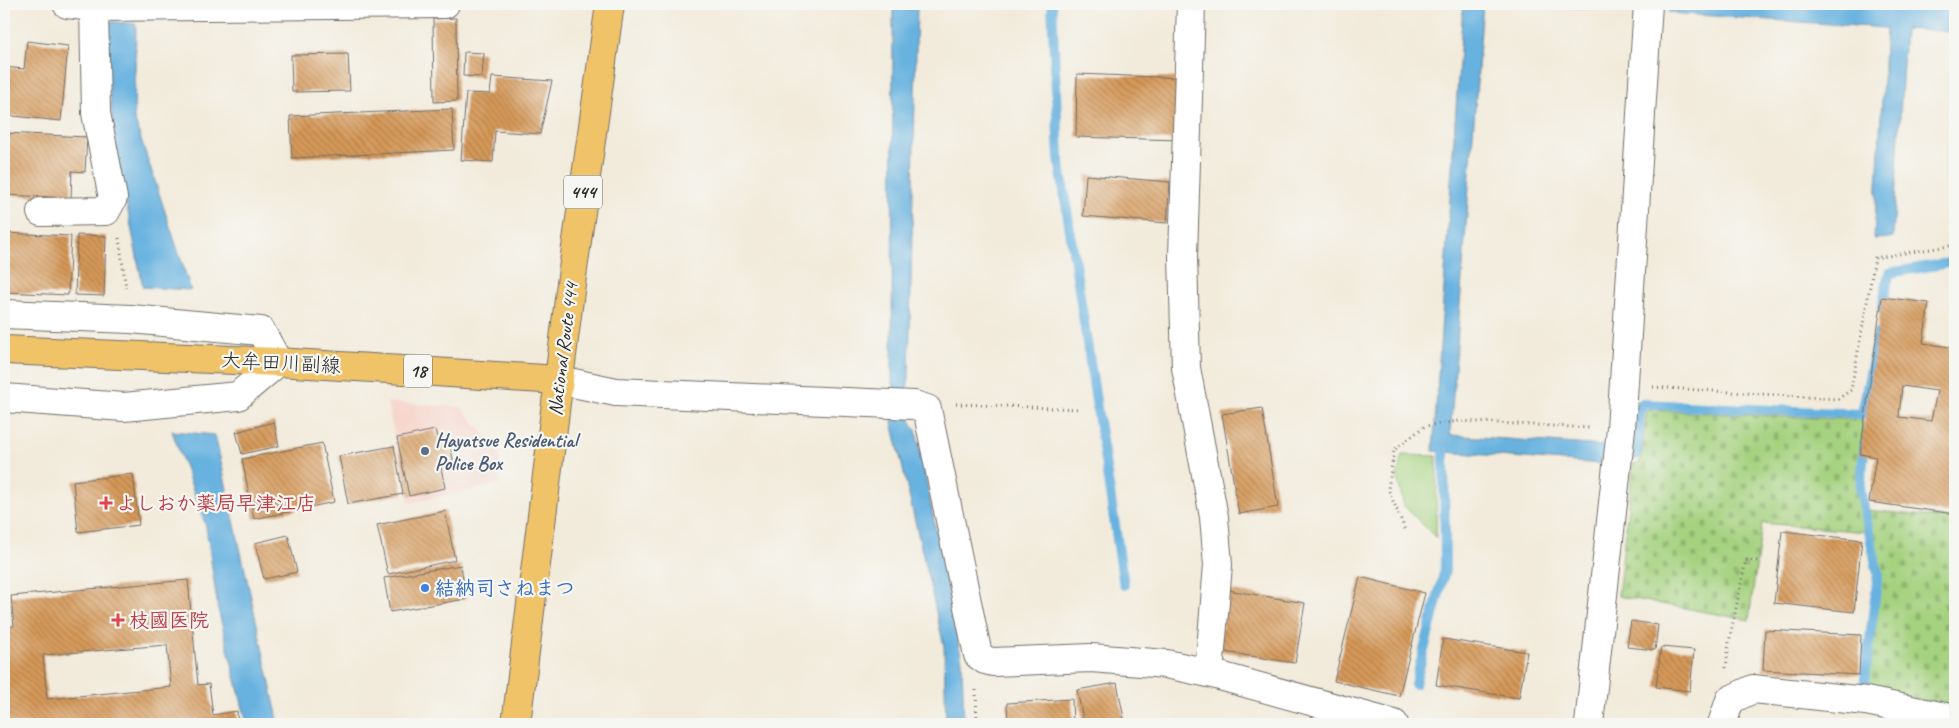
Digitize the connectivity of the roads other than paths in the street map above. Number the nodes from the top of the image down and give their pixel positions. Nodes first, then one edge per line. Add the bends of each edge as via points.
1 (67, 4) edge
2 (445, 4) edge
3 (1191, 4) edge
4 (604, 5) edge
5 (94, 7) junction
6 (1648, 7) edge
7 (40, 212) dead end
8 (4, 314) edge
9 (4, 350) edge
10 (278, 362) junction
11 (558, 380) junction
12 (4, 398) edge
13 (1209, 673) junction
14 (1955, 719) edge
15 (516, 724) edge
16 (1394, 724) edge
17 (1589, 724) edge
18 (1722, 724) edge

1 - 5 street
2 - 5 street
3 - 13 street via 1184,256 1186,368 1214,518 1218,565
4 - 11 main road, National Route 444 / 444
5 - 7 street via 96,113 113,198 106,211
6 - 17 street via 1621,429
8 - 10 street via 131,319 261,331
9 - 10 main road, 大牟田川副線 / 18
10 - 11 main road, 大牟田川副線 / 18
10 - 12 street via 238,396 124,407
11 - 13 street via 616,392 910,406 978,655 993,662 1092,658 1166,664
11 - 15 main road, National Route 444 / 444
13 - 16 street
14 - 18 street via 1866,701 1753,689 1730,700

